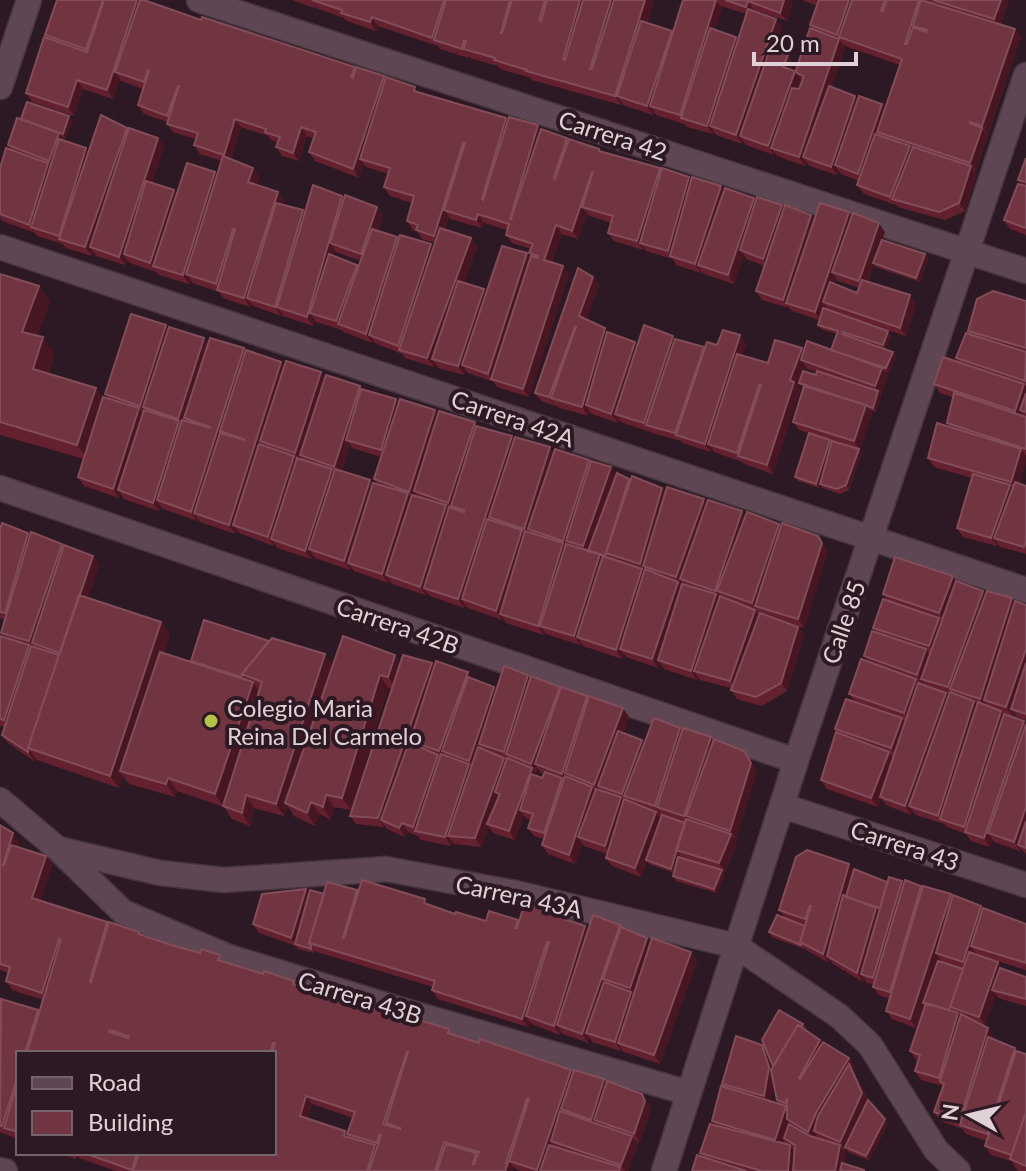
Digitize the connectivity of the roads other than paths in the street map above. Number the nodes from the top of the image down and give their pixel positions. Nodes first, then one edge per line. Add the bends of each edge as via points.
1 (29, 0) edge
2 (199, 0) edge
3 (1026, 75) edge
4 (0, 87) edge
5 (0, 247) edge
6 (968, 252) junction
7 (1026, 271) edge
8 (0, 488) edge
9 (871, 538) junction
10 (1026, 590) edge
11 (796, 761) junction
12 (0, 800) edge
13 (783, 806) junction
14 (58, 849) junction
15 (1026, 885) edge
16 (736, 946) junction
17 (689, 1093) junction
18 (664, 1171) edge
19 (958, 1171) edge

1 - 4 street
2 - 6 street, Carrera 42
3 - 6 street, Calle 85
5 - 9 street, Carrera 42A
6 - 7 street, Carrera 42
6 - 9 street, Calle 85
8 - 11 street, Carrera 42B
9 - 10 street, Carrera 42A
9 - 11 street, Calle 85
11 - 13 street, Calle 85
12 - 14 street, Carrera 43A
13 - 15 street, Carrera 43
13 - 16 street, Calle 85
14 - 16 street, Carrera 43A via 160,873 224,880 386,869 516,893
14 - 17 street, Carrera 43B via 123,912 229,957
16 - 17 street, Calle 85
16 - 19 street, Carrera 43A via 839,1016 870,1045 936,1150
17 - 18 street, Calle 85

